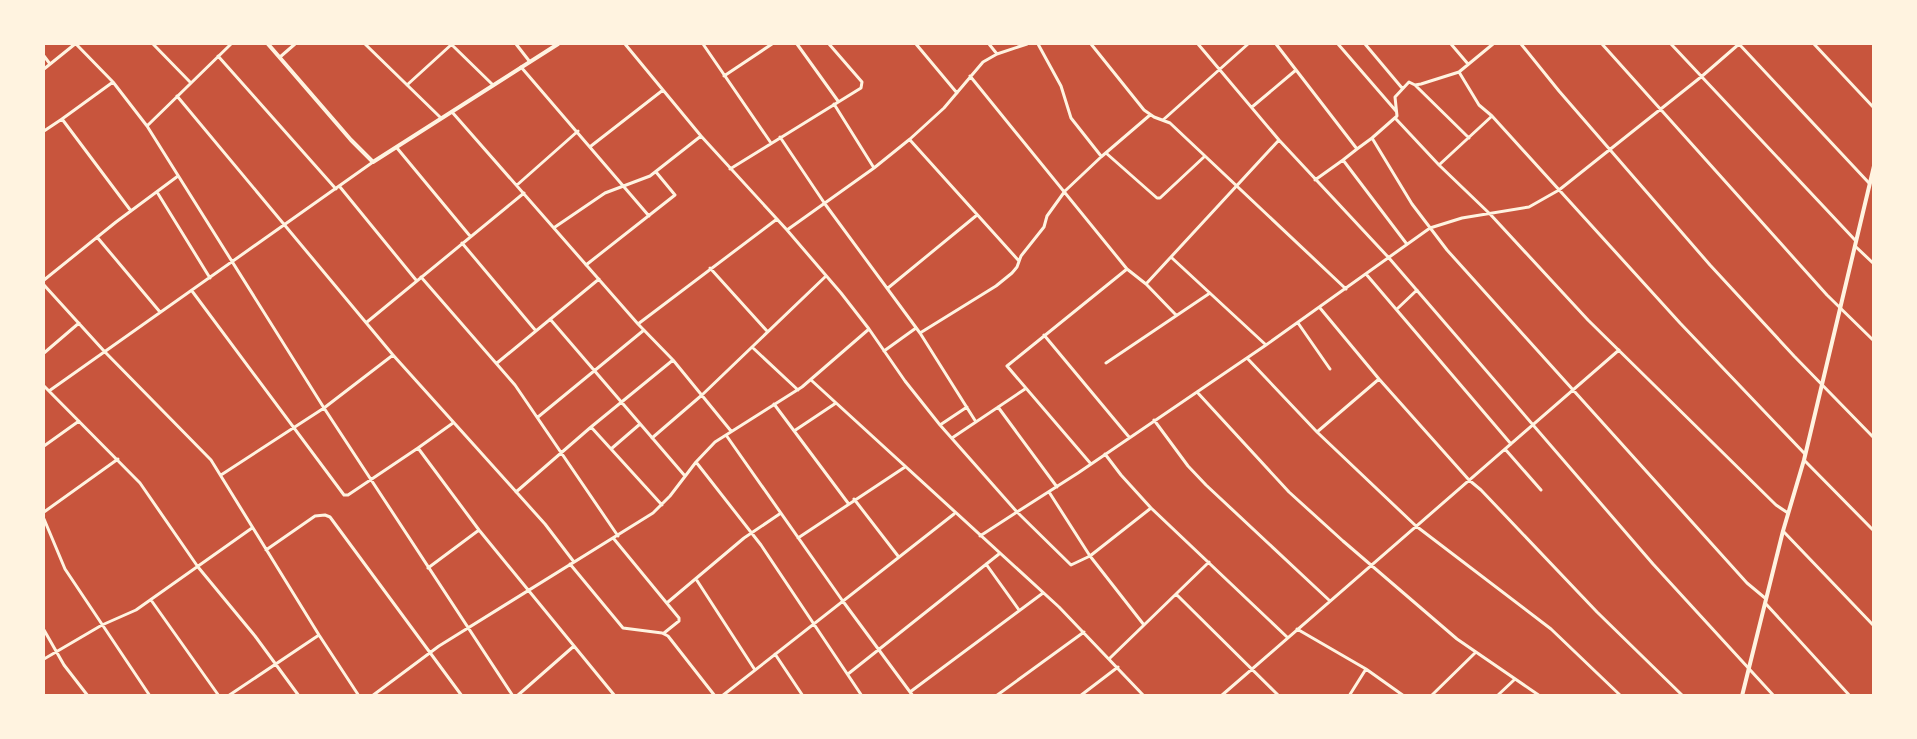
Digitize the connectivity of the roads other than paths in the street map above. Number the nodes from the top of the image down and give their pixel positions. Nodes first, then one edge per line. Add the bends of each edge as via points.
1 (76, 44) edge
2 (153, 44) edge
3 (231, 44) edge
4 (268, 44) edge
5 (295, 44) edge
6 (366, 44) edge
7 (452, 44) edge
8 (516, 44) edge
9 (558, 44) edge
10 (625, 44) edge
11 (703, 44) edge
12 (769, 44) edge
13 (797, 44) edge
14 (829, 44) edge
15 (916, 44) edge
16 (989, 44) edge
17 (1027, 44) edge
18 (1038, 44) edge
19 (1090, 44) edge
20 (1198, 44) edge
21 (1248, 44) edge
22 (1276, 44) edge
23 (1338, 44) edge
24 (1365, 44) edge
25 (1451, 44) edge
26 (1493, 44) edge
27 (1521, 44) edge
28 (1602, 44) edge
29 (1671, 44) edge
30 (1739, 44) edge
31 (1814, 44) edge
32 (998, 54) junction
33 (44, 56) edge
34 (218, 56) junction
35 (280, 57) junction
36 (530, 62) junction
37 (50, 64) junction
38 (1468, 64) junction
39 (521, 68) junction
40 (1218, 68) junction
41 (44, 69) edge
42 (1296, 70) junction
43 (1459, 72) junction
44 (724, 76) junction
45 (970, 76) junction
46 (1701, 77) junction
47 (113, 82) junction
48 (190, 82) junction
49 (407, 85) junction
50 (493, 85) junction
51 (1415, 85) junction
52 (1402, 88) junction
53 (663, 90) junction
54 (957, 94) junction
55 (177, 96) junction
56 (836, 103) junction
57 (1252, 107) junction
58 (1874, 108) edge
59 (1660, 109) junction
60 (452, 112) junction
61 (1398, 112) junction
62 (1150, 115) junction
63 (1492, 116) junction
64 (442, 118) junction
65 (62, 119) junction
66 (1396, 119) junction
67 (1163, 120) junction
68 (147, 126) junction
69 (44, 131) edge
70 (578, 131) junction
71 (701, 136) junction
72 (780, 137) junction
73 (1372, 138) junction
74 (1469, 138) junction
75 (910, 139) junction
76 (1279, 140) junction
77 (771, 143) junction
78 (590, 146) junction
79 (397, 148) junction
80 (1357, 149) junction
81 (1610, 150) junction
82 (1106, 153) junction
83 (1205, 156) junction
84 (1101, 157) junction
85 (1343, 160) junction
86 (373, 162) junction
87 (1439, 165) junction
88 (1874, 166) edge
89 (874, 168) junction
90 (730, 169) junction
91 (656, 172) junction
92 (178, 176) junction
93 (1315, 181) junction
94 (1869, 183) junction
95 (517, 185) junction
96 (1236, 185) junction
97 (623, 186) junction
98 (338, 188) junction
99 (1559, 190) junction
100 (1065, 191) junction
101 (157, 192) junction
102 (1866, 192) junction
103 (524, 193) junction
104 (1874, 198) edge
105 (825, 204) junction
106 (131, 211) junction
107 (1490, 214) junction
108 (977, 215) junction
109 (649, 216) junction
110 (777, 219) junction
111 (286, 225) junction
112 (555, 228) junction
113 (1430, 228) junction
114 (787, 230) junction
115 (470, 236) junction
116 (97, 237) junction
117 (1854, 242) junction
118 (462, 243) junction
119 (1407, 244) junction
120 (1172, 258) junction
121 (1389, 258) junction
122 (1019, 261) junction
123 (233, 263) junction
124 (1874, 264) edge
125 (586, 265) junction
126 (710, 268) junction
127 (1127, 269) junction
128 (1366, 274) junction
129 (826, 276) junction
130 (421, 277) junction
131 (210, 278) junction
132 (599, 279) junction
133 (44, 280) edge
134 (417, 280) junction
135 (1146, 284) junction
136 (44, 285) edge
137 (887, 288) junction
138 (1346, 288) junction
139 (1417, 290) junction
140 (192, 291) junction
141 (1210, 293) junction
142 (1839, 306) junction
143 (1320, 308) junction
144 (1397, 309) junction
145 (160, 312) junction
146 (1176, 315) junction
147 (550, 319) junction
148 (367, 322) junction
149 (79, 323) junction
150 (1298, 323) junction
151 (638, 324) junction
152 (916, 328) junction
153 (869, 329) junction
154 (644, 330) junction
155 (536, 331) junction
156 (767, 332) junction
157 (920, 333) junction
158 (1044, 335) junction
159 (1874, 341) edge
160 (1266, 345) junction
161 (752, 347) junction
162 (1619, 350) junction
163 (104, 351) junction
164 (884, 351) junction
165 (44, 353) edge
166 (393, 355) junction
167 (1247, 358) junction
168 (673, 360) junction
169 (497, 363) junction
170 (1106, 363) dead end
171 (1330, 369) dead end
172 (595, 371) junction
173 (1379, 379) junction
174 (811, 380) junction
175 (1821, 383) junction
176 (44, 386) edge
177 (1025, 388) junction
178 (798, 390) junction
179 (1574, 390) junction
180 (49, 391) junction
181 (1197, 392) junction
182 (702, 395) junction
183 (621, 402) junction
184 (836, 403) junction
185 (774, 404) junction
186 (967, 407) junction
187 (998, 407) junction
188 (324, 408) junction
189 (538, 417) junction
190 (1154, 420) junction
191 (79, 421) junction
192 (453, 422) junction
193 (976, 422) junction
194 (640, 424) junction
195 (1534, 424) junction
196 (940, 425) junction
197 (591, 427) junction
198 (293, 428) junction
199 (731, 431) junction
200 (794, 431) junction
201 (1317, 432) junction
202 (726, 435) junction
203 (1129, 437) junction
204 (652, 438) junction
205 (952, 438) junction
206 (1874, 438) edge
207 (1511, 444) junction
208 (44, 446) edge
209 (418, 448) junction
210 (611, 449) junction
211 (1505, 449) junction
212 (562, 452) junction
213 (1105, 454) junction
214 (1805, 454) junction
215 (118, 459) junction
216 (1804, 460) junction
217 (696, 462) junction
218 (1091, 464) junction
219 (905, 467) junction
220 (221, 475) junction
221 (685, 476) junction
222 (372, 479) junction
223 (1469, 480) junction
224 (1057, 487) junction
225 (1541, 490) dead end
226 (1049, 492) junction
227 (516, 493) junction
228 (854, 500) junction
229 (848, 503) junction
230 (662, 505) junction
231 (1151, 508) junction
232 (44, 512) edge
233 (1017, 512) junction
234 (781, 513) junction
235 (955, 513) junction
236 (1788, 513) junction
237 (44, 519) edge
238 (1416, 526) junction
239 (252, 528) junction
240 (479, 530) junction
241 (1783, 531) junction
242 (1874, 531) edge
243 (752, 533) junction
244 (618, 536) junction
245 (980, 536) junction
246 (798, 538) junction
247 (614, 539) junction
248 (267, 550) junction
249 (999, 554) junction
250 (898, 556) junction
251 (1090, 556) junction
252 (574, 562) junction
253 (1209, 562) junction
254 (570, 564) junction
255 (986, 564) junction
256 (1370, 566) junction
257 (198, 567) junction
258 (428, 568) junction
259 (696, 579) junction
260 (528, 591) junction
261 (1043, 593) junction
262 (1176, 594) junction
263 (152, 600) junction
264 (842, 600) junction
265 (1765, 600) junction
266 (1330, 601) junction
267 (668, 602) junction
268 (1019, 610) junction
269 (812, 624) junction
270 (102, 625) junction
271 (1144, 625) junction
272 (1874, 626) edge
273 (469, 629) junction
274 (1297, 629) junction
275 (44, 630) edge
276 (1084, 632) junction
277 (664, 633) junction
278 (319, 635) junction
279 (1287, 638) junction
280 (574, 646) junction
281 (879, 648) junction
282 (56, 650) junction
283 (431, 652) junction
284 (1476, 652) junction
285 (775, 654) junction
286 (1110, 658) junction
287 (44, 659) edge
288 (275, 664) junction
289 (1749, 667) junction
290 (1118, 668) junction
291 (1366, 669) junction
292 (755, 670) junction
293 (1251, 670) junction
294 (848, 674) junction
295 (1514, 680) junction
296 (910, 692) junction
297 (88, 696) edge
298 (150, 696) edge
299 (219, 696) edge
300 (228, 696) edge
301 (299, 696) edge
302 (359, 696) edge
303 (372, 696) edge
304 (462, 696) edge
305 (515, 696) edge
306 (615, 696) edge
307 (715, 696) edge
308 (722, 696) edge
309 (803, 696) edge
310 (862, 696) edge
311 (913, 696) edge
312 (996, 696) edge
313 (1080, 696) edge
314 (1144, 696) edge
315 (1221, 696) edge
316 (1279, 696) edge
317 (1349, 696) edge
318 (1404, 696) edge
319 (1431, 696) edge
320 (1497, 696) edge
321 (1540, 696) edge
322 (1621, 696) edge
323 (1683, 696) edge
324 (1742, 696) edge
325 (1774, 696) edge
326 (1850, 696) edge

1 - 37 street
1 - 47 street
2 - 48 street
3 - 34 street
4 - 35 street
5 - 35 street
6 - 49 street
7 - 49 street
7 - 50 street
8 - 36 street
9 - 36 street
10 - 53 street
11 - 44 street
12 - 44 street
13 - 56 street
14 - 56 street via 863,85
15 - 54 street
16 - 32 street
17 - 32 street
18 - 84 street via 1061,86 1071,118
19 - 62 street
20 - 40 street
21 - 40 street
22 - 42 street
23 - 61 street
24 - 52 street
25 - 38 street
26 - 38 street
27 - 81 street
28 - 59 street
29 - 46 street
30 - 46 street
30 - 94 street
31 - 58 street
32 - 45 street
33 - 37 street
34 - 48 street
34 - 98 street
35 - 86 street
36 - 39 street
37 - 41 street
38 - 43 street
39 - 50 street
39 - 70 street
40 - 57 street
40 - 67 street
42 - 57 street
42 - 80 street
43 - 51 street
43 - 63 street via 1479,105
44 - 77 street
45 - 54 street
45 - 100 street
46 - 59 street
46 - 117 street
47 - 65 street
47 - 68 street
48 - 55 street
49 - 64 street
50 - 60 street
51 - 52 street via 1409,82
51 - 74 street
52 - 61 street via 1395,97
53 - 71 street
53 - 78 street
54 - 75 street
55 - 68 street
55 - 111 street
56 - 72 street
56 - 89 street
57 - 76 street
59 - 81 street
59 - 142 street
60 - 64 street
60 - 95 street
61 - 66 street
62 - 67 street
62 - 82 street
63 - 74 street
63 - 99 street
64 - 79 street
65 - 69 street
65 - 106 street
66 - 73 street
66 - 87 street
67 - 83 street
68 - 92 street
70 - 78 street
70 - 95 street
71 - 90 street
71 - 91 street
72 - 77 street
72 - 105 street
73 - 80 street
73 - 113 street
74 - 87 street
75 - 89 street
75 - 108 street
76 - 93 street
76 - 96 street
77 - 90 street
78 - 97 street
79 - 86 street
79 - 115 street
80 - 85 street
81 - 99 street
81 - 175 street
82 - 83 street via 1157,198
82 - 84 street
83 - 96 street
84 - 100 street
85 - 93 street
85 - 119 street
86 - 98 street
87 - 107 street
88 - 94 street
89 - 105 street
90 - 110 street
91 - 97 street
91 - 109 street via 675,195
92 - 101 street
92 - 123 street
93 - 121 street
94 - 102 street
95 - 103 street
96 - 120 street
96 - 138 street
97 - 109 street
97 - 112 street via 605,193
98 - 111 street
98 - 134 street
99 - 107 street via 1529,207
99 - 214 street
100 - 122 street
100 - 127 street
101 - 106 street
101 - 131 street
102 - 104 street
102 - 117 street
103 - 112 street
103 - 115 street
105 - 114 street
105 - 137 street
106 - 116 street
107 - 113 street
107 - 162 street
108 - 122 street
108 - 137 street
109 - 125 street
110 - 114 street
110 - 126 street
111 - 123 street
111 - 148 street
112 - 125 street
113 - 119 street
113 - 179 street
114 - 129 street
115 - 118 street
116 - 133 street
116 - 145 street
117 - 124 street
117 - 142 street
118 - 130 street
118 - 155 street
119 - 121 street
120 - 135 street
120 - 141 street
121 - 128 street
121 - 139 street
122 - 157 street via 996,286
123 - 131 street
123 - 188 street
125 - 132 street
126 - 151 street
126 - 156 street
127 - 135 street
127 - 158 street
128 - 138 street
128 - 144 street
129 - 153 street
129 - 156 street
130 - 134 street
130 - 169 street
131 - 140 street
132 - 147 street
132 - 151 street
134 - 148 street
135 - 146 street
136 - 149 street
137 - 152 street
138 - 143 street
139 - 144 street
139 - 195 street
140 - 145 street
140 - 198 street
141 - 146 street
141 - 160 street
142 - 159 street
142 - 175 street
143 - 150 street
143 - 173 street
144 - 207 street
145 - 163 street
146 - 170 street
147 - 155 street
147 - 172 street
148 - 166 street
149 - 163 street
149 - 165 street
150 - 160 street
150 - 171 street
151 - 154 street
152 - 157 street
152 - 164 street
153 - 164 street
153 - 174 street
154 - 168 street
154 - 172 street
155 - 169 street
156 - 161 street
157 - 186 street
158 - 177 street via 1007,366
158 - 203 street
160 - 167 street
161 - 178 street
161 - 182 street
162 - 179 street
162 - 236 street
163 - 180 street
163 - 220 street via 205,453
164 - 196 street
166 - 188 street
166 - 192 street
167 - 181 street
167 - 201 street
168 - 182 street
168 - 183 street
169 - 189 street
172 - 183 street
172 - 189 street
173 - 201 street
173 - 223 street
174 - 178 street
174 - 184 street
175 - 206 street
175 - 214 street
176 - 180 street
177 - 187 street
177 - 218 street
178 - 185 street
179 - 195 street
179 - 265 street
180 - 191 street
181 - 190 street
181 - 256 street via 1289,492
182 - 199 street
182 - 204 street
183 - 194 street
183 - 197 street
184 - 200 street
184 - 219 street
185 - 199 street
185 - 200 street
186 - 193 street
186 - 196 street
187 - 193 street
187 - 224 street
188 - 198 street
188 - 222 street
189 - 212 street
190 - 203 street
190 - 266 street via 1201,480
191 - 208 street
191 - 215 street
192 - 209 street
192 - 227 street
193 - 205 street
194 - 204 street
194 - 210 street
195 - 207 street
195 - 289 street via 1653,564
196 - 205 street
197 - 210 street
197 - 212 street
198 - 220 street
198 - 222 street via 344,495
199 - 202 street
200 - 229 street
201 - 238 street
202 - 217 street
202 - 234 street
203 - 213 street
204 - 221 street
205 - 233 street
207 - 211 street
209 - 222 street
209 - 240 street
210 - 230 street
211 - 223 street
211 - 225 street
212 - 227 street
212 - 244 street
213 - 218 street
213 - 231 street
214 - 216 street
215 - 232 street
215 - 257 street via 144,488
216 - 236 street
216 - 242 street
217 - 221 street
217 - 243 street
218 - 224 street
219 - 228 street
219 - 235 street
220 - 239 street
221 - 230 street
222 - 258 street
223 - 238 street
223 - 323 street
224 - 226 street
226 - 233 street
226 - 251 street
227 - 252 street
228 - 229 street
228 - 250 street
229 - 246 street
230 - 244 street
231 - 251 street
231 - 253 street
233 - 245 street
233 - 251 street via 1071,566
234 - 243 street
234 - 246 street
235 - 245 street
235 - 250 street
236 - 241 street
237 - 270 street via 65,569
238 - 256 street
238 - 322 street via 1551,629
239 - 248 street
239 - 257 street
240 - 258 street
240 - 260 street
241 - 265 street
241 - 272 street
243 - 259 street
243 - 269 street
244 - 247 street
245 - 249 street
246 - 264 street
247 - 252 street
247 - 267 street
248 - 278 street
248 - 283 street via 315,516 330,517
249 - 255 street
249 - 261 street
250 - 264 street
251 - 271 street
252 - 254 street
253 - 262 street
253 - 279 street
254 - 260 street
254 - 277 street via 623,628
255 - 268 street
255 - 281 street
256 - 266 street
256 - 284 street
257 - 263 street
257 - 288 street
258 - 273 street
259 - 267 street
259 - 292 street
260 - 273 street
260 - 280 street
261 - 268 street
261 - 276 street
262 - 271 street
262 - 293 street
263 - 270 street
263 - 299 street
264 - 269 street
264 - 281 street
265 - 289 street
265 - 326 street
266 - 274 street
267 - 277 street via 680,620
268 - 296 street
269 - 285 street
269 - 294 street
270 - 282 street
270 - 298 street
271 - 286 street
273 - 283 street
273 - 305 street
274 - 279 street
274 - 291 street
275 - 282 street
276 - 286 street
276 - 312 street
277 - 307 street
278 - 288 street
278 - 302 street
279 - 293 street
280 - 305 street
280 - 306 street
281 - 294 street
281 - 296 street
282 - 287 street
282 - 297 street
283 - 303 street
283 - 304 street
284 - 295 street
284 - 319 street
285 - 292 street
285 - 309 street
286 - 290 street
288 - 300 street
288 - 301 street
289 - 324 street
289 - 325 street
290 - 313 street
290 - 314 street
291 - 317 street
291 - 318 street
292 - 308 street
293 - 315 street
293 - 316 street
294 - 310 street
295 - 320 street
295 - 321 street
296 - 311 street

